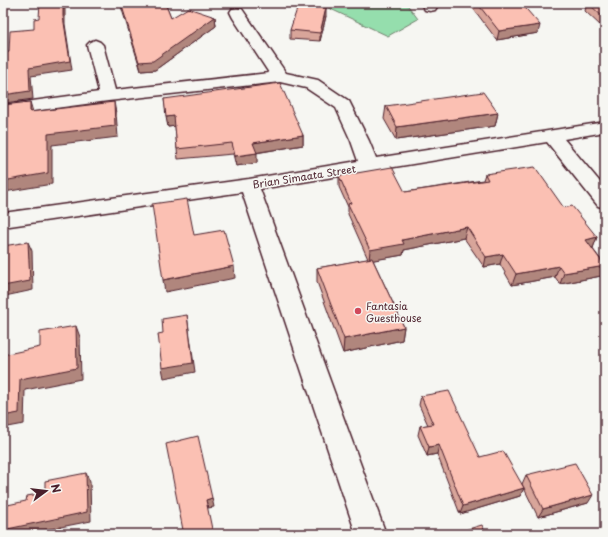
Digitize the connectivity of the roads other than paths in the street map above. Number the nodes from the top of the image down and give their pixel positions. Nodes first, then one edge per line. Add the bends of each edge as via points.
1 (237, 12) dead end
2 (95, 45) dead end
3 (280, 77) junction
4 (108, 96) junction
5 (3, 110) edge
6 (605, 128) edge
7 (552, 136) junction
8 (369, 166) junction
9 (249, 185) junction
10 (605, 201) edge
11 (3, 220) edge
12 (371, 534) edge

1 - 3 street
2 - 4 street
3 - 4 street
3 - 8 street via 312,84 343,105
4 - 5 street
6 - 7 street, Brian Simaata Street
7 - 8 street, Brian Simaata Street
7 - 10 street
8 - 9 street, Brian Simaata Street
9 - 11 street, Brian Simaata Street
9 - 12 street

